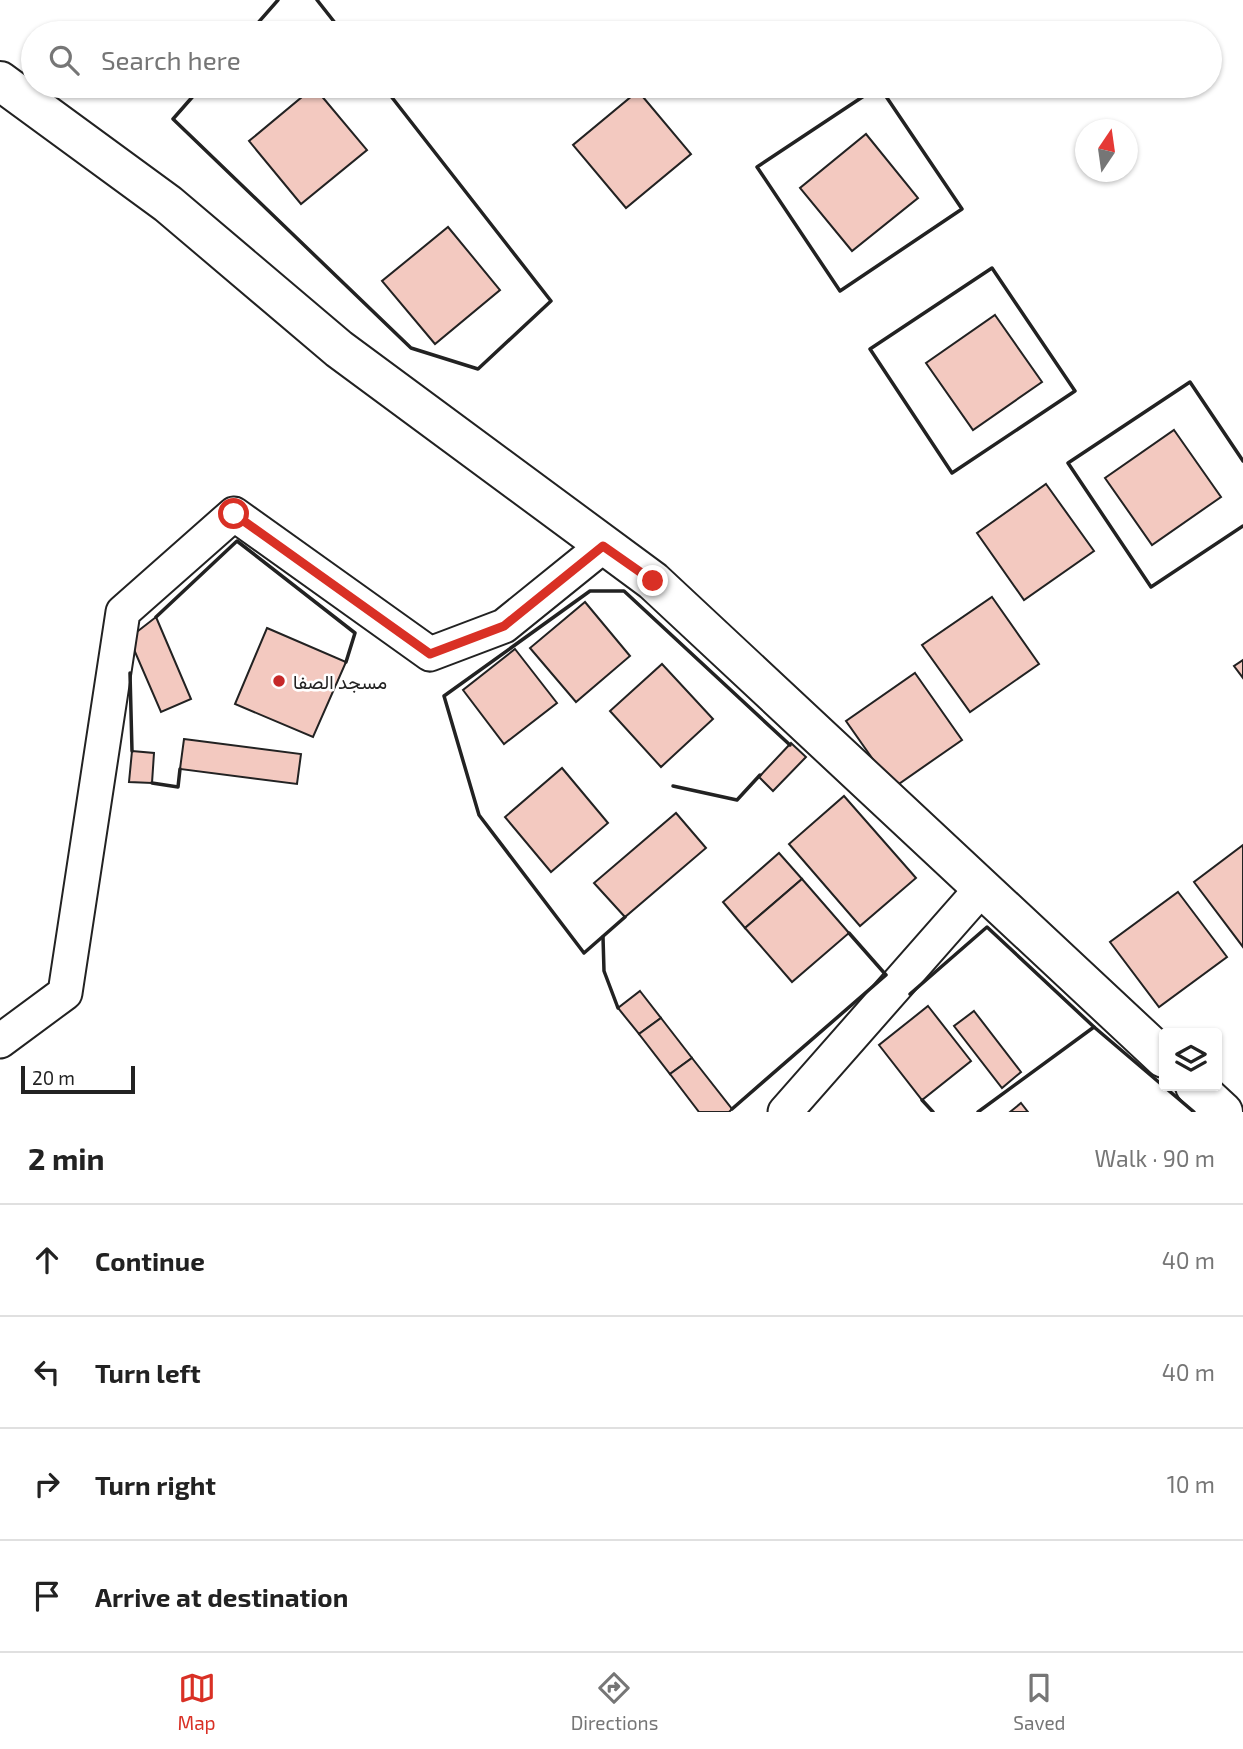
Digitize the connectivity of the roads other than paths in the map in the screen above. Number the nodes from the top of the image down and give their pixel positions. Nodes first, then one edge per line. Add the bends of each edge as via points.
1 (0, 81) edge
2 (21, 96) edge
3 (23, 98) edge
4 (603, 546) junction
5 (983, 887) junction
6 (0, 1041) edge
7 (1159, 1053) edge
8 (1200, 1091) edge
9 (785, 1112) edge
10 (1223, 1112) edge

1 - 2 street
3 - 4 street via 168,204 339,349
4 - 5 street via 653,581
4 - 6 street via 504,626 430,654 234,514 123,612 65,993
5 - 7 street
5 - 9 street
8 - 10 street

